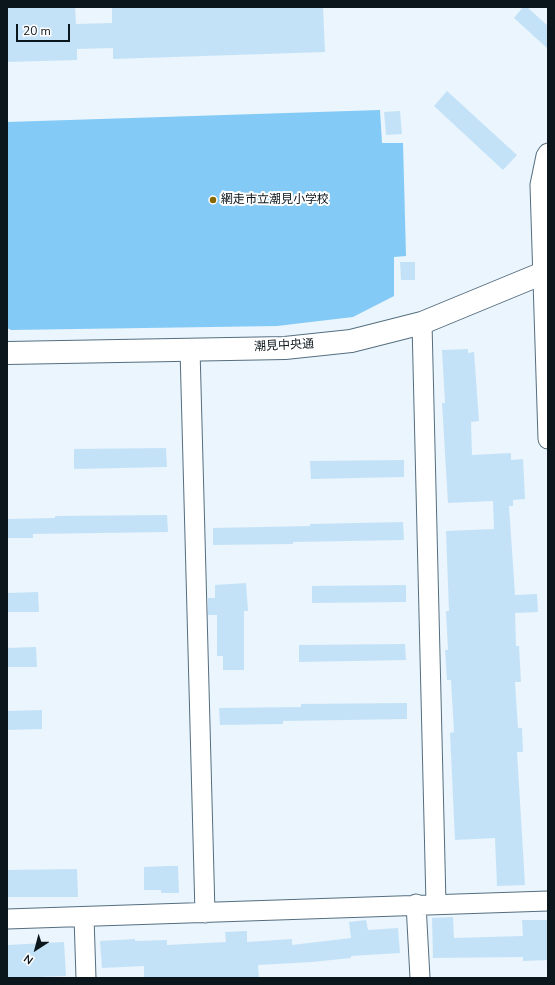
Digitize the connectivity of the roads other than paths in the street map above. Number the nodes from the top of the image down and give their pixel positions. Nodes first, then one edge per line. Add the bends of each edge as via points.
1 (548, 153) edge
2 (546, 271) edge
3 (422, 323) junction
4 (190, 349) junction
5 (7, 352) edge
6 (548, 439) edge
7 (548, 901) edge
8 (416, 904) junction
9 (436, 904) junction
10 (205, 913) junction
11 (84, 916) junction
12 (7, 919) edge
13 (86, 978) edge
14 (420, 978) edge

1 - 2 street via 540,185
2 - 3 street, 潮見中央通
2 - 6 street
3 - 4 street, 潮見中央通 via 351,341 285,348
3 - 9 street
4 - 5 street, 潮見中央通
4 - 10 street
7 - 9 street
8 - 9 street
8 - 10 street
8 - 14 street
10 - 11 street
11 - 12 street
11 - 13 street

